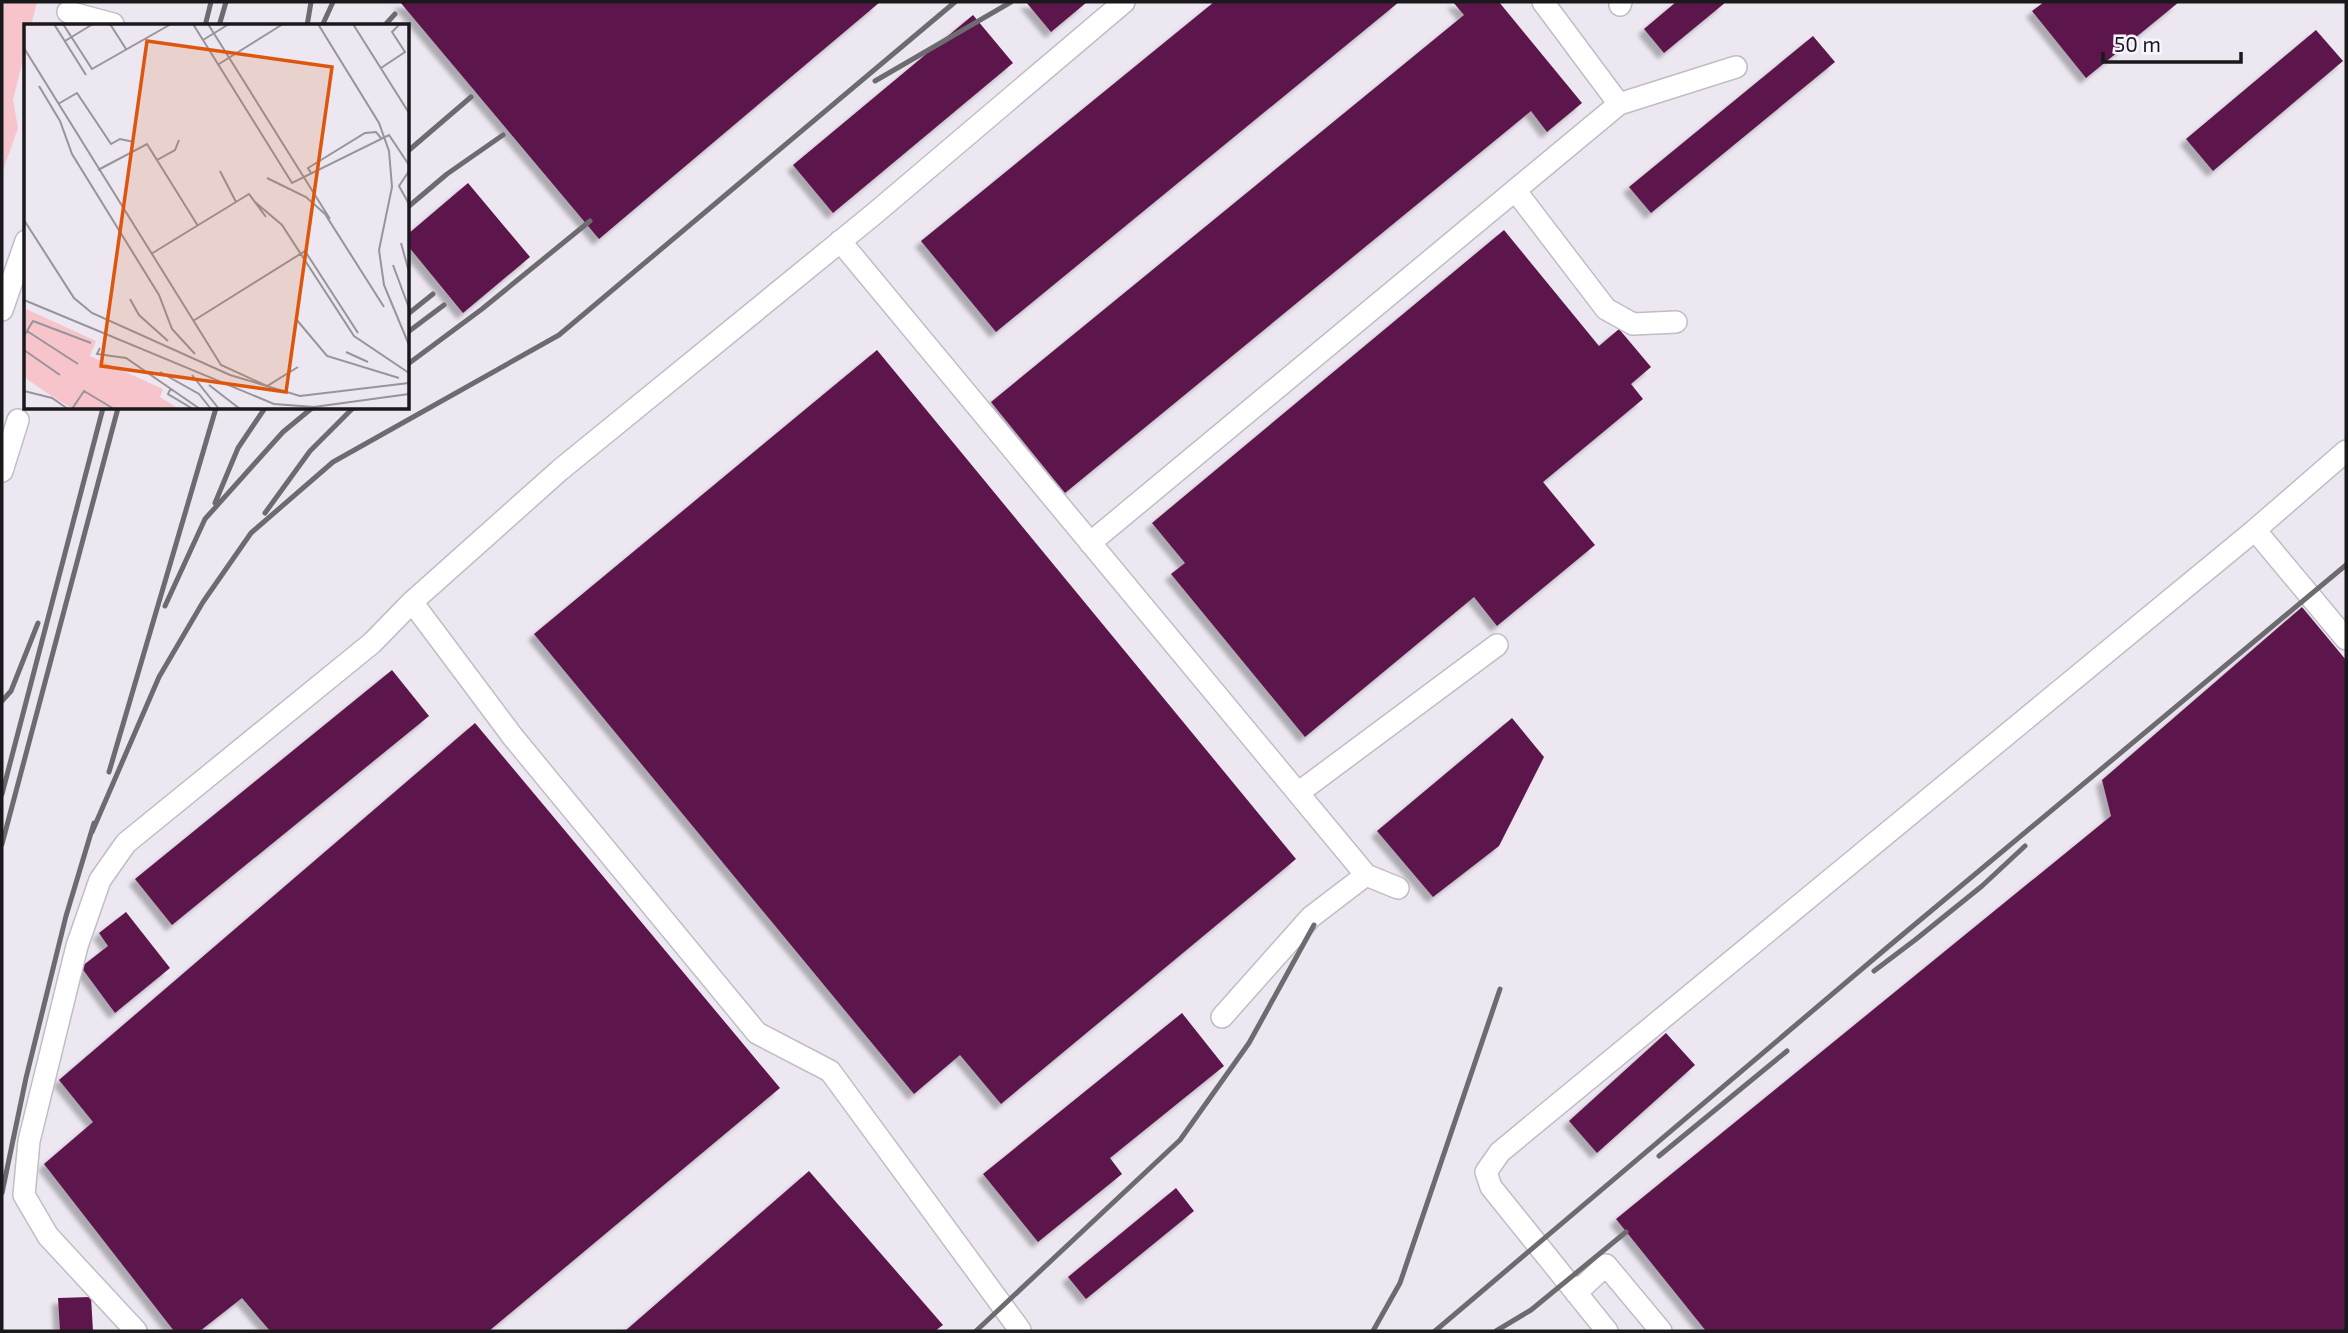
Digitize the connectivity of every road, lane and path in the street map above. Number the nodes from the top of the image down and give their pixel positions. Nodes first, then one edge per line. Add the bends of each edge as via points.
1 (1124, 2) edge
2 (1543, 2) edge
3 (68, 13) edge
4 (113, 24) dead end
5 (1736, 67) dead end
6 (1619, 104) junction
7 (1515, 190) junction
8 (840, 241) junction
9 (24, 247) edge
10 (2, 310) edge
11 (1676, 322) dead end
12 (18, 419) dead end
13 (2346, 451) edge
14 (2, 471) edge
15 (2255, 530) junction
16 (1090, 544) junction
17 (412, 602) junction
18 (2346, 639) edge
19 (1497, 645) dead end
20 (1298, 793) junction
21 (1366, 875) junction
22 (1398, 888) dead end
23 (1222, 1017) dead end
24 (1576, 1293) junction
25 (136, 1331) edge
26 (1018, 1331) edge
27 (1607, 1331) edge
28 (1661, 1331) edge

1 - 8 lane
2 - 6 lane
3 - 4 lane
5 - 6 lane
6 - 7 lane
7 - 11 lane via 1606,309 1633,324
7 - 16 lane
8 - 16 lane
8 - 17 lane via 560,470
9 - 10 lane
12 - 14 lane
13 - 15 lane
15 - 18 lane
15 - 24 lane via 1500,1152 1486,1172 1491,1187
16 - 20 lane
17 - 25 lane via 372,643 127,843 100,880 47,1060 29,1141 24,1195 48,1236
17 - 26 lane via 513,737 757,1032 830,1070
19 - 20 lane
20 - 21 lane
21 - 22 lane
21 - 23 lane via 1311,917
24 - 27 lane
24 - 28 lane via 1606,1265

